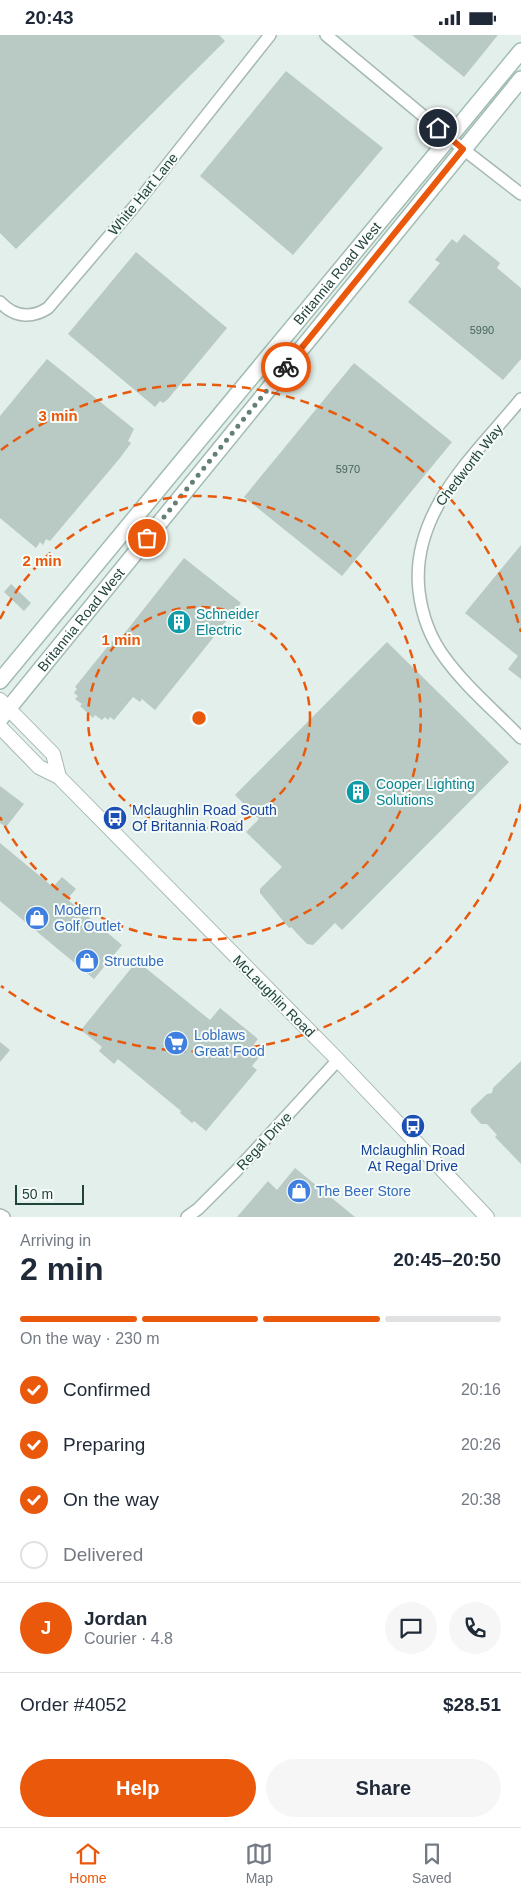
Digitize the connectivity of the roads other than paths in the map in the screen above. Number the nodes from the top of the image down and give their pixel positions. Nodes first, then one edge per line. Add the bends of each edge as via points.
1 (270, 35) edge
2 (326, 35) edge
3 (521, 51) edge
4 (521, 79) edge
5 (450, 138) junction
6 (463, 149) junction
7 (521, 193) edge
8 (0, 302) edge
9 (521, 399) edge
10 (0, 681) edge
11 (3, 709) edge
12 (0, 727) edge
13 (521, 738) edge
14 (59, 777) junction
15 (338, 1060) junction
16 (0, 1215) edge
17 (4, 1217) edge
18 (187, 1217) edge
19 (487, 1217) edge

1 - 8 street, White Hart Lane via 133,208 48,308 37,314 22,315 15,314
2 - 5 street
3 - 5 main road, Britannia Road West
4 - 6 main road, Britannia Road West
5 - 6 street
5 - 10 main road, Britannia Road West
6 - 7 street
6 - 11 main road, Britannia Road West
9 - 13 street, Chedworth Way via 447,490 434,511 423,539 418,578 425,620 440,651 452,668
11 - 14 street, McLaughlin Road via 53,754
12 - 14 street, McLaughlin Road via 39,767
14 - 15 street, McLaughlin Road
15 - 18 street, Regal Drive via 237,1170
15 - 19 street, McLaughlin Road
16 - 17 street

